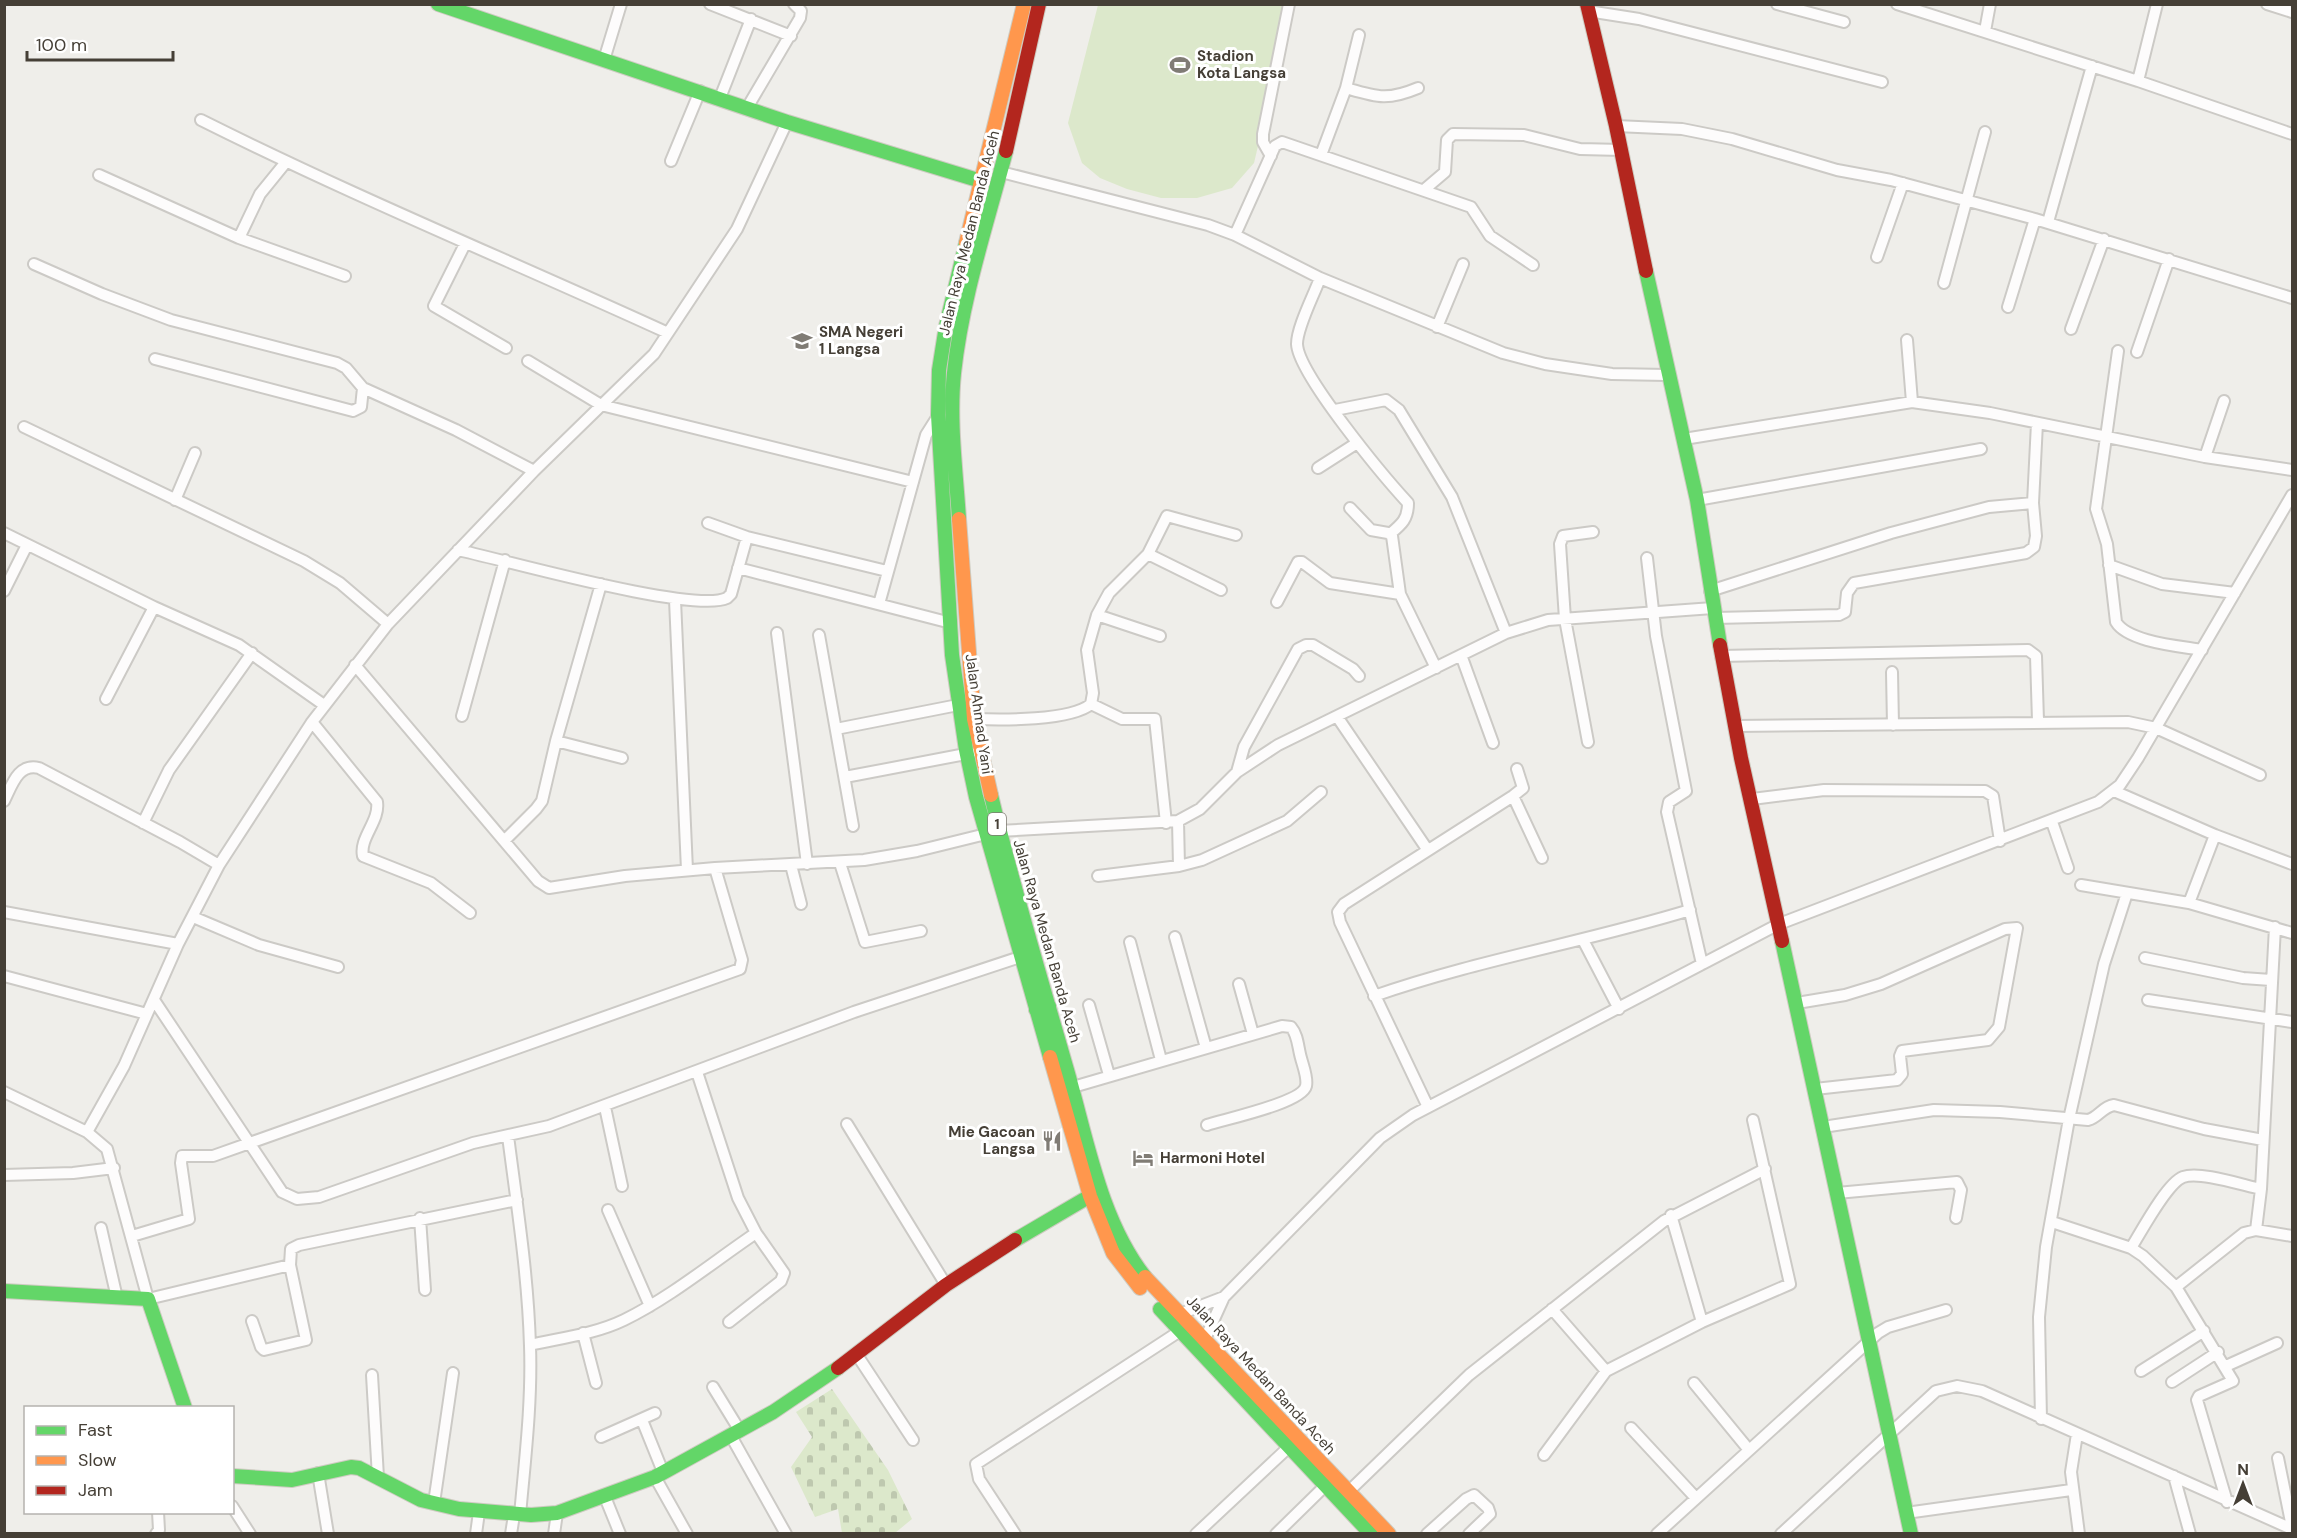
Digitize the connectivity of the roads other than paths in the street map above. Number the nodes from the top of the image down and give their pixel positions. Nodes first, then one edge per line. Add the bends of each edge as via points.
1 (621, 4) edge
2 (710, 4) edge
3 (794, 4) edge
4 (1024, 4) edge
5 (1040, 4) edge
6 (1289, 4) edge
7 (1777, 4) edge
8 (1897, 4) edge
9 (1990, 4) edge
10 (2157, 4) edge
11 (2267, 4) edge
12 (445, 6) edge
13 (1587, 8) edge
14 (2292, 12) edge
15 (751, 19) junction
16 (1844, 22) dead end
17 (1984, 31) junction
18 (1359, 35) dead end
19 (791, 36) junction
20 (604, 60) junction
21 (2092, 66) junction
22 (2138, 81) junction
23 (1882, 82) dead end
24 (1346, 88) junction
25 (1418, 88) dead end
26 (700, 91) junction
27 (720, 98) junction
28 (747, 108) junction
29 (201, 120) dead end
30 (787, 122) junction
31 (1616, 126) junction
32 (1985, 132) dead end
33 (2292, 134) edge
34 (1622, 150) junction
35 (1321, 155) junction
36 (1272, 156) junction
37 (671, 160) dead end
38 (286, 162) junction
39 (1001, 172) junction
40 (99, 175) dead end
41 (981, 181) junction
42 (1903, 183) junction
43 (1425, 189) junction
44 (1966, 201) junction
45 (2035, 219) junction
46 (2048, 222) junction
47 (1234, 235) junction
48 (239, 238) junction
49 (2104, 240) junction
50 (465, 244) junction
51 (1877, 257) dead end
52 (2169, 259) junction
53 (34, 264) dead end
54 (1463, 264) dead end
55 (1533, 265) dead end
56 (345, 276) dead end
57 (1320, 278) junction
58 (1944, 283) dead end
59 (2292, 298) edge
60 (2008, 307) dead end
61 (1437, 327) junction
62 (2072, 329) dead end
63 (668, 333) junction
64 (1907, 340) dead end
65 (506, 348) dead end
66 (2118, 351) dead end
67 (2137, 352) dead end
68 (156, 359) dead end
69 (528, 361) dead end
70 (1667, 375) junction
71 (363, 388) junction
72 (2224, 401) dead end
73 (1912, 402) junction
74 (601, 405) junction
75 (1335, 410) junction
76 (938, 415) junction
77 (2037, 423) junction
78 (24, 427) dead end
79 (2106, 437) junction
80 (1684, 440) junction
81 (1357, 444) junction
82 (1981, 449) dead end
83 (195, 453) dead end
84 (2205, 457) junction
85 (1318, 468) dead end
86 (2292, 470) edge
87 (534, 471) junction
88 (913, 482) junction
89 (2292, 495) edge
90 (175, 500) junction
91 (1697, 500) junction
92 (2033, 503) junction
93 (1350, 508) dead end
94 (708, 523) dead end
95 (1593, 532) dead end
96 (4, 533) edge
97 (1390, 534) junction
98 (1236, 535) dead end
99 (747, 537) junction
100 (27, 545) junction
101 (458, 550) junction
102 (1148, 554) junction
103 (1647, 558) dead end
104 (505, 560) junction
105 (2109, 565) junction
106 (738, 568) junction
107 (887, 571) junction
108 (602, 584) junction
109 (1221, 590) dead end
110 (4, 591) edge
111 (1710, 591) junction
112 (2235, 592) junction
113 (1400, 594) junction
114 (675, 600) junction
115 (1277, 602) dead end
116 (879, 604) junction
117 (154, 607) junction
118 (1652, 613) junction
119 (1714, 613) junction
120 (1097, 615) junction
121 (1565, 619) junction
122 (951, 623) junction
123 (388, 624) junction
124 (777, 633) dead end
125 (1506, 633) junction
126 (819, 636) dead end
127 (1160, 636) dead end
128 (2202, 650) junction
129 (252, 653) junction
130 (1461, 655) junction
131 (1721, 656) junction
132 (355, 665) junction
133 (1436, 668) junction
134 (1892, 672) dead end
135 (1359, 675) dead end
136 (106, 699) dead end
137 (1091, 704) junction
138 (324, 705) junction
139 (958, 705) junction
140 (462, 716) dead end
141 (1338, 718) junction
142 (975, 719) junction
143 (2038, 721) junction
144 (312, 722) junction
145 (1893, 725) junction
146 (1735, 726) junction
147 (2156, 728) junction
148 (836, 729) junction
149 (556, 741) junction
150 (1588, 742) dead end
151 (1493, 743) dead end
152 (980, 751) junction
153 (965, 754) junction
154 (622, 758) dead end
155 (1517, 769) dead end
156 (1237, 772) junction
157 (2260, 775) dead end
158 (845, 777) junction
159 (9, 779) edge
160 (2114, 791) junction
161 (1321, 792) dead end
162 (1513, 796) junction
163 (1752, 800) junction
164 (4, 801) edge
165 (1178, 821) junction
166 (1166, 822) junction
167 (2052, 822) junction
168 (143, 823) junction
169 (853, 826) dead end
170 (992, 832) junction
171 (2215, 835) junction
172 (504, 841) junction
173 (2000, 841) junction
174 (1427, 849) junction
175 (1542, 858) dead end
176 (840, 862) junction
177 (807, 864) junction
178 (2292, 864) edge
179 (219, 865) junction
180 (791, 865) junction
181 (1179, 866) junction
182 (715, 868) junction
183 (2068, 868) dead end
184 (687, 870) junction
185 (1098, 876) dead end
186 (2081, 885) dead end
187 (2127, 893) junction
188 (2189, 903) junction
189 (801, 904) dead end
190 (1690, 910) junction
191 (4, 912) edge
192 (470, 914) dead end
193 (193, 917) junction
194 (1779, 924) junction
195 (2275, 927) junction
196 (921, 931) dead end
197 (2292, 933) edge
198 (1175, 937) dead end
199 (1583, 940) junction
200 (1130, 942) dead end
201 (178, 944) junction
202 (1020, 957) junction
203 (2145, 958) dead end
204 (1702, 964) junction
205 (338, 967) dead end
206 (4, 976) edge
207 (2271, 980) junction
208 (1239, 984) dead end
209 (1374, 996) junction
210 (154, 1000) junction
211 (2148, 1000) dead end
212 (1797, 1004) junction
213 (1089, 1005) dead end
214 (1042, 1008) junction
215 (1619, 1009) junction
216 (147, 1014) junction
217 (2269, 1017) junction
218 (2292, 1023) edge
219 (1253, 1034) junction
220 (1206, 1048) junction
221 (1161, 1060) junction
222 (697, 1072) junction
223 (1108, 1075) junction
224 (1073, 1087) junction
225 (1815, 1089) junction
226 (4, 1092) edge
227 (604, 1107) junction
228 (1428, 1107) junction
229 (2069, 1119) junction
230 (1753, 1120) dead end
231 (847, 1124) dead end
232 (1207, 1125) dead end
233 (1823, 1127) junction
234 (87, 1132) junction
235 (508, 1136) junction
236 (2263, 1140) junction
237 (250, 1143) junction
238 (114, 1168) junction
239 (1765, 1168) junction
240 (4, 1175) edge
241 (622, 1186) dead end
242 (2261, 1189) junction
243 (1837, 1193) junction
244 (1090, 1196) junction
245 (517, 1200) junction
246 (608, 1210) dead end
247 (1671, 1215) junction
248 (420, 1218) junction
249 (1956, 1218) dead end
250 (2052, 1222) junction
251 (101, 1228) dead end
252 (2256, 1230) junction
253 (756, 1233) junction
254 (132, 1236) junction
255 (2292, 1236) edge
256 (2131, 1248) junction
257 (290, 1265) junction
258 (946, 1285) junction
259 (2176, 1287) junction
260 (426, 1290) dead end
261 (4, 1291) edge
262 (117, 1298) junction
263 (1224, 1298) junction
264 (148, 1299) junction
265 (650, 1306) junction
266 (1552, 1310) junction
267 (1946, 1310) dead end
268 (1180, 1314) junction
269 (252, 1321) dead end
270 (729, 1322) dead end
271 (1702, 1322) junction
272 (1180, 1331) junction
273 (2204, 1331) junction
274 (583, 1333) junction
275 (1205, 1339) junction
276 (1870, 1340) junction
277 (2277, 1343) dead end
278 (530, 1345) junction
279 (2218, 1352) junction
280 (857, 1355) junction
281 (2226, 1366) junction
282 (1606, 1371) junction
283 (2141, 1371) dead end
284 (453, 1373) dead end
285 (372, 1375) dead end
286 (2172, 1382) dead end
287 (596, 1383) dead end
288 (1694, 1383) dead end
289 (713, 1387) dead end
290 (186, 1406) edge
291 (656, 1413) dead end
292 (2041, 1419) junction
293 (642, 1420) junction
294 (1631, 1428) dead end
295 (736, 1434) junction
296 (1891, 1434) junction
297 (2077, 1434) junction
298 (601, 1437) dead end
299 (913, 1440) dead end
300 (1290, 1446) junction
301 (1749, 1450) junction
302 (1544, 1455) dead end
303 (2278, 1458) dead end
304 (318, 1473) junction
305 (659, 1475) junction
306 (234, 1476) edge
307 (2174, 1476) junction
308 (378, 1477) junction
309 (1326, 1485) junction
310 (2071, 1490) junction
311 (1344, 1496) junction
312 (604, 1497) junction
313 (1695, 1497) junction
314 (2227, 1502) junction
315 (434, 1503) junction
316 (234, 1509) edge
317 (479, 1512) junction
318 (557, 1513) junction
319 (1906, 1513) junction
320 (158, 1514) edge
321 (517, 1515) junction
322 (2292, 1528) edge
323 (1010, 1531) edge
324 (156, 1533) edge
325 (250, 1533) edge
326 (328, 1533) edge
327 (476, 1533) edge
328 (512, 1533) edge
329 (554, 1533) edge
330 (620, 1533) edge
331 (687, 1533) edge
332 (786, 1533) edge
333 (1196, 1533) edge
334 (1276, 1533) edge
335 (1371, 1533) edge
336 (1389, 1533) edge
337 (1427, 1533) edge
338 (1469, 1533) edge
339 (1657, 1533) edge
340 (1781, 1533) edge
341 (1911, 1533) edge
342 (2079, 1533) edge
343 (2190, 1533) edge

1 - 20 street
2 - 15 street
3 - 19 street via 801,14
4 - 41 main road, Jalan Ahmad Yani / 1
5 - 39 main road, Jalan Raya Medan Banda Aceh / 1
6 - 36 street via 1263,134 1263,142
7 - 16 street
8 - 17 street
9 - 17 street
10 - 22 street
11 - 14 street
12 - 20 main road
13 - 23 street
13 - 31 main road
15 - 19 street
15 - 27 street
17 - 21 street
18 - 24 street
19 - 28 street
20 - 26 main road
21 - 22 street
21 - 46 street
22 - 33 street
24 - 25 street via 1382,98
24 - 35 street
26 - 27 main road
26 - 37 street
27 - 28 main road
28 - 30 main road
29 - 38 street
30 - 41 main road
30 - 63 street via 737,229
31 - 34 main road
31 - 42 street via 1682,129 1732,139 1837,170
32 - 44 street
34 - 43 street via 1580,149 1524,135 1453,134 1447,140 1444,172
34 - 70 main road
35 - 36 street via 1282,142 1275,146
35 - 43 street
36 - 47 street
38 - 48 street via 260,194
38 - 50 street
39 - 47 street via 1177,216
39 - 142 main road, Jalan Raya Medan Banda Aceh / 1 via 969,290 952,393
40 - 48 street
41 - 76 main road, Jalan Ahmad Yani / 1 via 942,346
42 - 44 street
42 - 51 street
43 - 55 street via 1474,209 1486,233
44 - 45 street
44 - 58 street
45 - 46 street
45 - 60 street
46 - 49 street
47 - 57 street
48 - 56 street
49 - 52 street
49 - 62 street
50 - 63 street
50 - 65 street via 434,306
52 - 59 street
52 - 67 street
53 - 71 street via 171,320 337,363
54 - 61 street
57 - 61 street
57 - 75 street via 1297,345 1306,369
61 - 70 street via 1503,353 1545,364 1612,374
63 - 74 street via 636,373
64 - 73 street
66 - 79 street
68 - 71 street via 353,411 361,406
69 - 74 street
70 - 80 main road
71 - 87 street
72 - 84 street
73 - 77 street
73 - 80 street
74 - 87 street
74 - 88 street
75 - 81 street
75 - 125 street via 1386,400 1399,410 1464,521
76 - 88 street via 926,435
76 - 122 main road, Jalan Ahmad Yani / 1
77 - 79 street
77 - 92 street
78 - 90 street
79 - 84 street
79 - 105 street via 2096,509
80 - 91 main road
81 - 85 street
81 - 97 street via 1408,503 1404,523
82 - 91 street
83 - 90 street
84 - 86 street
87 - 101 street
88 - 107 street
89 - 112 street
90 - 123 street via 304,561 340,584
91 - 111 main road
92 - 111 street via 1989,507 1828,552
92 - 119 street via 2035,543 2026,553 1854,584 1847,593 1845,612 1839,615
93 - 97 street via 1371,530
94 - 99 street
95 - 121 street via 1568,534 1560,541
96 - 100 street
97 - 113 street
98 - 102 street via 1170,516 1165,518
99 - 106 street
99 - 107 street
100 - 110 street
100 - 117 street
101 - 104 street
101 - 123 street
102 - 109 street
102 - 120 street via 1116,585
103 - 118 street
104 - 108 street
104 - 140 street
105 - 112 street via 2162,584
105 - 128 street via 2120,628 2144,639
106 - 114 street via 727,598
106 - 116 street
107 - 116 street
108 - 114 street
108 - 149 street
111 - 119 main road
112 - 128 street
113 - 115 street via 1330,583 1302,561
113 - 133 street
114 - 184 street
116 - 122 street
117 - 129 street
117 - 136 street
118 - 119 street
118 - 121 street
118 - 190 street via 1686,789 1686,793 1667,805
119 - 131 main road
120 - 127 street
120 - 137 street via 1087,650
121 - 125 street
121 - 150 street
122 - 139 main road, Jalan Ahmad Yani / 1
123 - 132 street
124 - 177 street
125 - 130 street
126 - 148 street
128 - 147 street
129 - 138 street
129 - 168 street via 169,770
130 - 133 street
130 - 151 street
131 - 143 street via 2028,650 2036,656
131 - 146 main road
132 - 138 street
132 - 172 street
133 - 141 street
134 - 145 street
135 - 156 street via 1313,645 1298,649 1244,747
137 - 142 street via 1044,717
137 - 166 street via 1122,719 1155,719
138 - 144 street
139 - 148 street
139 - 153 main road, Jalan Ahmad Yani / 1
141 - 156 street via 1278,745
141 - 174 street
142 - 152 main road, Jalan Raya Medan Banda Aceh / 1
143 - 145 street
143 - 147 street via 2128,722
144 - 179 street
144 - 192 street via 378,805 363,856 431,883
145 - 146 street
146 - 163 main road
147 - 157 street
147 - 160 street
148 - 158 street
149 - 154 street
149 - 172 street via 542,801
152 - 153 street
152 - 170 main road, Jalan Raya Medan Banda Aceh / 1
153 - 158 street
153 - 170 main road, Jalan Ahmad Yani / 1
155 - 162 street via 1522,788
156 - 165 street via 1200,809
158 - 169 street
159 - 164 street
159 - 168 street via 24,768 39,768
160 - 167 street
160 - 171 street
161 - 181 street via 1287,821 1223,851
162 - 174 street
162 - 175 street
163 - 173 street via 1824,790 1985,791 1993,796
163 - 194 main road
165 - 166 street
165 - 181 street
166 - 170 street
167 - 173 street
167 - 183 street
168 - 179 street
170 - 176 street via 889,857
170 - 202 main road, Jalan Ahmad Yani / 1
170 - 214 main road, Jalan Raya Medan Banda Aceh / 1
171 - 178 street
171 - 188 street
172 - 184 street via 538,881 549,888
173 - 194 street
174 - 209 street via 1344,904 1338,912
176 - 177 street
176 - 196 street via 865,942
177 - 180 street
179 - 193 street
180 - 182 street
180 - 189 street
181 - 185 street
182 - 184 street
182 - 237 street via 742,960 738,970
186 - 187 street
187 - 188 street
187 - 229 street via 2104,964
188 - 195 street
190 - 199 street
190 - 204 street
191 - 201 street
193 - 201 street
193 - 205 street via 260,945
194 - 204 street
194 - 212 main road
195 - 197 street
195 - 207 street
198 - 220 street
199 - 209 street via 1414,982
199 - 215 street
200 - 221 street
201 - 210 street
202 - 214 main road, Jalan Ahmad Yani / 1
202 - 222 street via 854,1012
203 - 207 street
204 - 215 street
206 - 216 street
207 - 217 street
208 - 219 street
209 - 228 street
210 - 216 street
210 - 237 street
211 - 217 street
212 - 225 main road
212 - 225 street via 1860,991 1936,962 2005,929 2017,928 1999,1027 1988,1040 1902,1051 1902,1074 1897,1080
213 - 223 street
214 - 224 main road, Jalan Raya Medan Banda Aceh / 1
214 - 244 main road, Jalan Ahmad Yani / 1
215 - 228 street
216 - 234 street via 124,1066
217 - 218 street
217 - 236 street
219 - 220 street
219 - 232 street via 1291,1027 1306,1088 1287,1101
220 - 221 street
221 - 223 street
222 - 227 street
222 - 253 street via 738,1198
223 - 224 street
224 - 268 main road, Jalan Raya Medan Banda Aceh / 1 via 1102,1192 1119,1236 1136,1267
225 - 233 main road
226 - 234 street
227 - 235 street
227 - 241 street
228 - 263 street via 1380,1138
229 - 233 street via 1934,1110
229 - 236 street via 2091,1119 2107,1106 2117,1105 2204,1129
229 - 250 street
230 - 239 street
231 - 258 street
233 - 243 main road
234 - 238 street via 107,1149
235 - 237 street via 473,1143 319,1197 297,1199 282,1192
235 - 245 street
236 - 242 street
237 - 254 street via 213,1156 182,1156 189,1219
238 - 240 street
238 - 254 street
239 - 247 street
239 - 271 street via 1790,1284
242 - 252 street
242 - 256 street via 2195,1175 2183,1177 2164,1197
243 - 249 street via 1957,1182 1961,1190
243 - 276 main road
244 - 258 main road
244 - 272 main road, Jalan Ahmad Yani / 1 via 1120,1264
245 - 248 street
245 - 278 street
246 - 265 street
247 - 266 street
247 - 271 street
248 - 257 street via 294,1247 290,1251
248 - 260 street
250 - 256 street
250 - 292 street via 2040,1301
251 - 262 street
252 - 255 street
252 - 259 street via 2240,1236
253 - 265 street
253 - 270 street via 784,1277
254 - 264 street
256 - 259 street
257 - 264 street
257 - 269 street via 306,1340 264,1350
258 - 280 main road
259 - 273 street
261 - 262 main road
262 - 264 main road
263 - 268 street
263 - 275 street
264 - 290 main road
265 - 274 street via 622,1321
266 - 282 street
266 - 311 street via 1469,1375
267 - 276 street via 1888,1327
268 - 275 main road, Jalan Raya Medan Banda Aceh / 1
271 - 282 street
272 - 300 main road, Jalan Ahmad Yani / 1
272 - 323 street via 976,1464 979,1479
273 - 279 street
273 - 283 street
274 - 278 street
274 - 287 street
275 - 311 main road, Jalan Raya Medan Banda Aceh / 1
276 - 296 main road
276 - 301 street
277 - 281 street
278 - 321 street via 529,1414
279 - 281 street
279 - 286 street
280 - 295 main road
280 - 299 street
281 - 314 street via 2233,1381 2197,1400
282 - 302 street
284 - 315 street
285 - 308 street
288 - 301 street
289 - 295 street
291 - 293 street
292 - 296 street via 1982,1391 1957,1386 1936,1391
292 - 297 street
293 - 298 street
293 - 305 street
294 - 313 street
295 - 305 main road
295 - 332 street
296 - 319 main road
296 - 340 street
297 - 307 street
297 - 310 street via 2071,1460
300 - 309 main road, Jalan Ahmad Yani / 1
300 - 333 street
301 - 313 street
303 - 322 street
304 - 306 main road via 281,1481
304 - 308 main road via 351,1467
304 - 326 street
305 - 312 main road
305 - 331 street
307 - 314 street
307 - 343 street
308 - 315 main road via 411,1496
309 - 311 main road, Jalan Ahmad Yani / 1
309 - 334 street
310 - 319 street
310 - 342 street
311 - 335 main road, Jalan Ahmad Yani / 1
311 - 336 main road, Jalan Raya Medan Banda Aceh / 1
312 - 318 main road
312 - 330 street
313 - 339 street
314 - 322 street
315 - 317 main road
316 - 325 street
317 - 321 main road
317 - 327 street
318 - 321 main road
318 - 329 street
319 - 341 main road
320 - 324 street
321 - 328 street
337 - 338 street via 1474,1495 1490,1514

